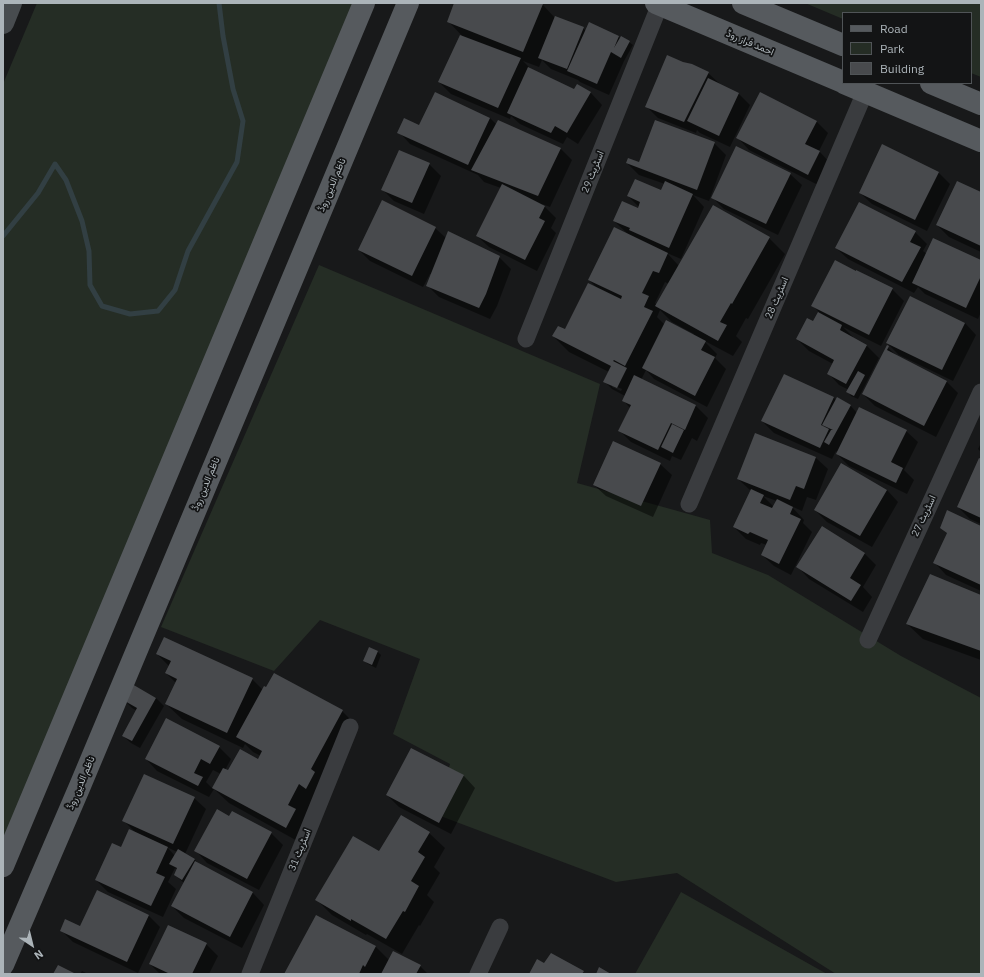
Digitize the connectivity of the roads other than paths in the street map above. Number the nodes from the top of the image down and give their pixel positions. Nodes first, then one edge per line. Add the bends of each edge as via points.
1 (11, 3) edge
2 (364, 3) edge
3 (743, 3) edge
4 (658, 4) edge
5 (408, 6) edge
6 (3, 23) edge
7 (842, 46) edge
8 (842, 82) edge
9 (846, 84) edge
10 (933, 84) edge
11 (865, 92) junction
12 (981, 104) edge
13 (981, 141) edge
14 (526, 339) dead end
15 (981, 392) edge
16 (689, 504) dead end
17 (868, 640) dead end
18 (350, 727) dead end
19 (3, 866) edge
20 (500, 927) dead end
21 (3, 965) edge
22 (250, 974) edge
23 (478, 974) edge

1 - 6 main road
2 - 19 main road
3 - 7 main road
4 - 8 main road, احمد فراز روڈ
4 - 14 street, اسٹریٹ 29
5 - 21 main road, ناظم الدین روڈ
9 - 11 main road, احمد فراز روڈ
10 - 12 main road
11 - 13 main road, احمد فراز روڈ
11 - 16 street, اسٹریٹ 28
15 - 17 street, اسٹریٹ 27
18 - 22 street, اسٹریٹ 31
20 - 23 street

